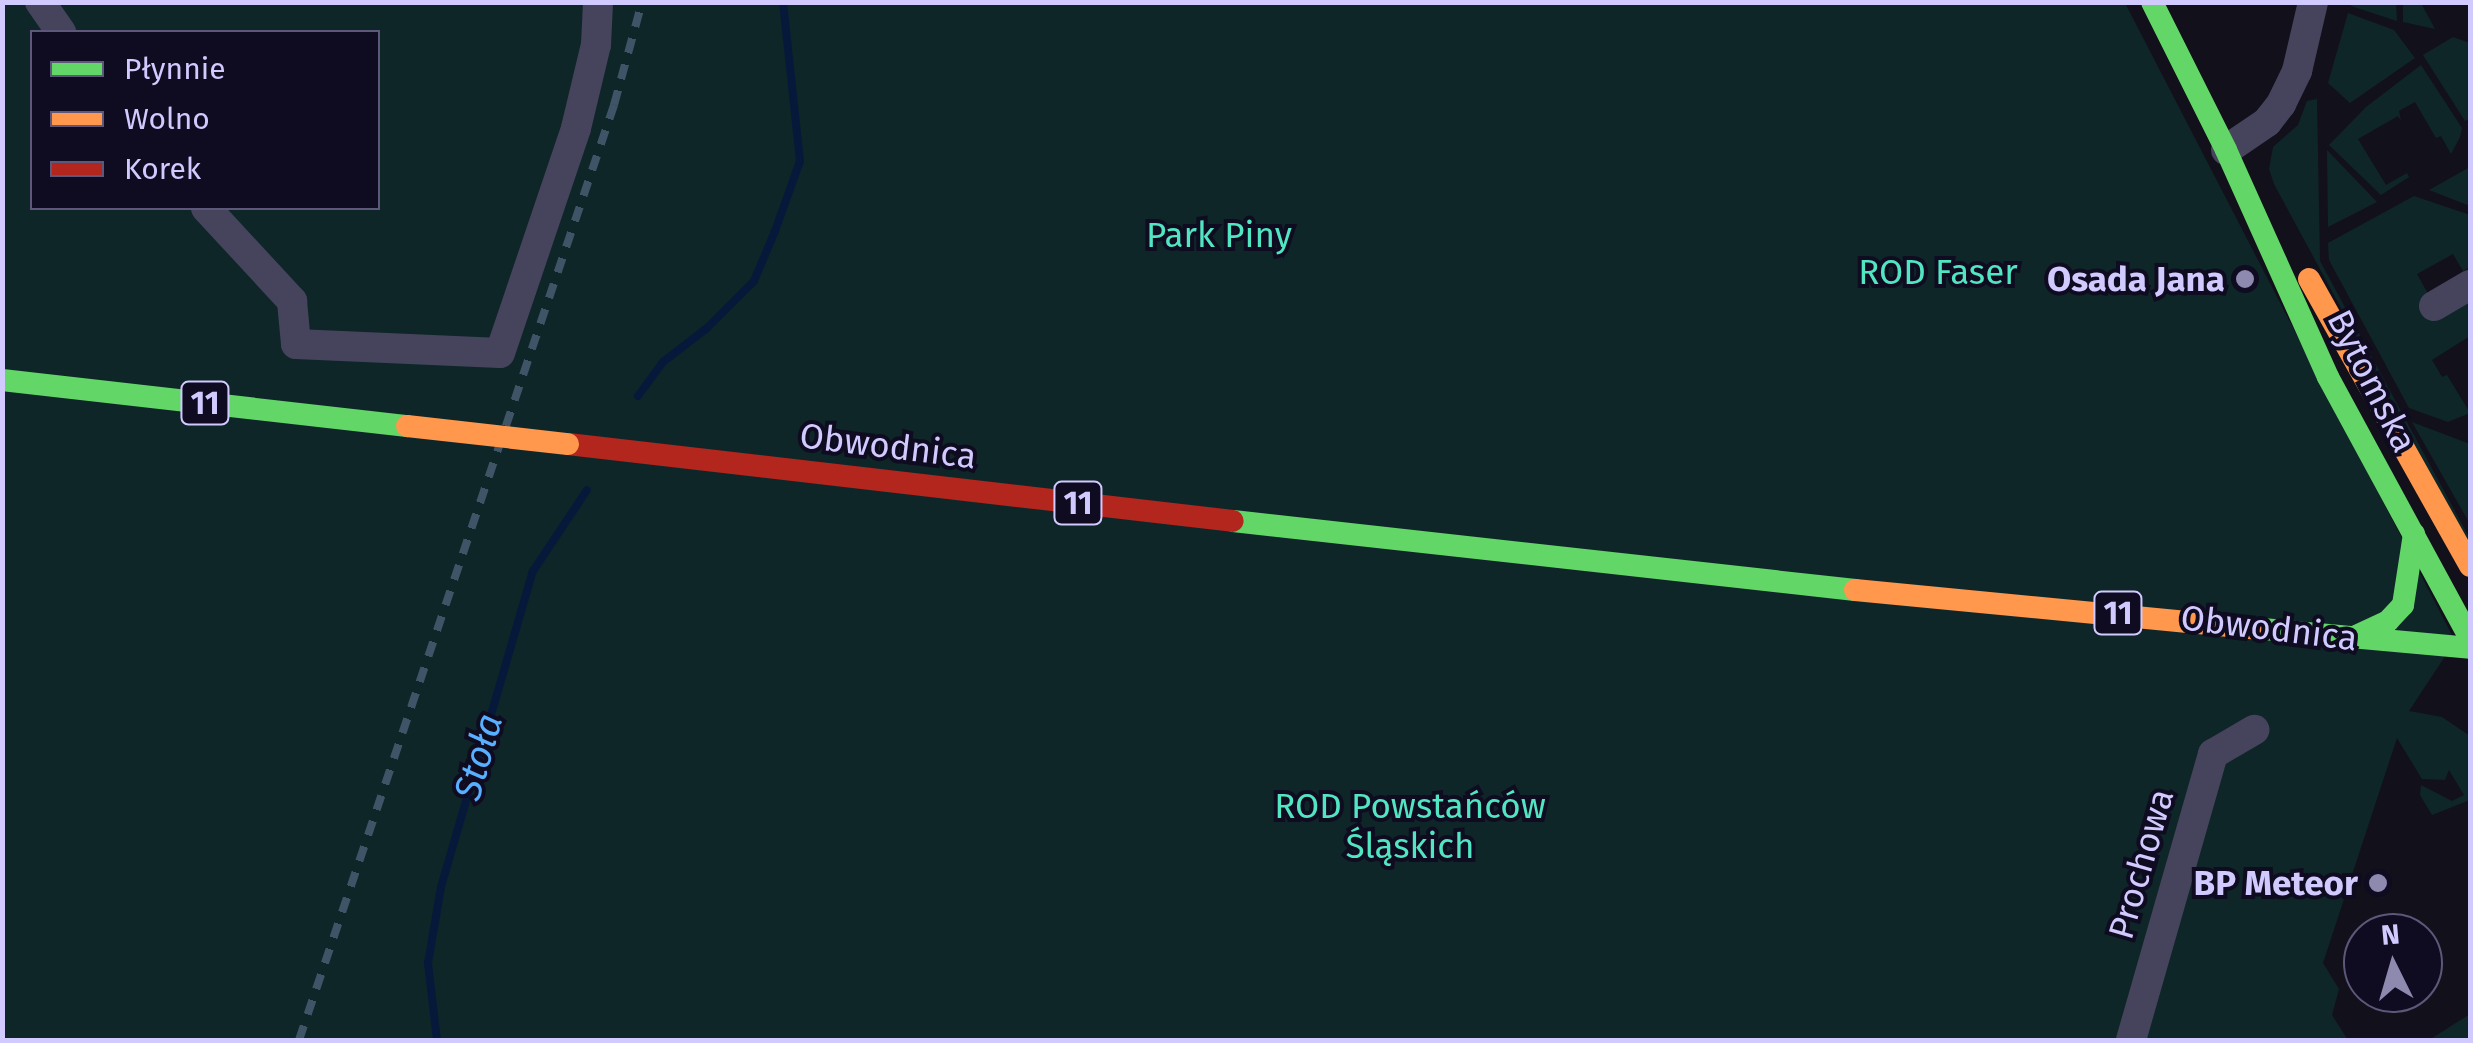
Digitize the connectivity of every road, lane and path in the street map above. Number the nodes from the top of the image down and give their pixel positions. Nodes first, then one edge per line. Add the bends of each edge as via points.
1 (40, 2) edge
2 (598, 2) edge
3 (2152, 2) edge
4 (2313, 2) edge
5 (60, 30) edge
6 (2226, 150) junction
7 (208, 210) edge
8 (2470, 285) edge
9 (2434, 306) dead end
10 (2, 380) edge
11 (2414, 534) junction
12 (2470, 566) edge
13 (1765, 582) junction
14 (2008, 629) dead end
15 (2354, 636) junction
16 (2470, 638) edge
17 (2470, 648) edge
18 (2254, 730) dead end
19 (2130, 1040) edge

1 - 5 street
2 - 7 street via 596,45 576,128 500,353 296,344 292,301
3 - 6 main road, Bytomska
4 - 6 street via 2281,104
6 - 11 main road, Bytomska via 2328,377
6 - 12 main road, Bytomska via 2258,189
8 - 9 street
10 - 13 main road, Obwodnica / 11, bridge
11 - 15 main road via 2403,605 2388,621
11 - 16 main road, Bytomska
13 - 14 main road, Obwodnica / 11
13 - 15 main road, Obwodnica / 11
15 - 17 main road, Obwodnica / 11
18 - 19 street, Prochowa via 2213,754

